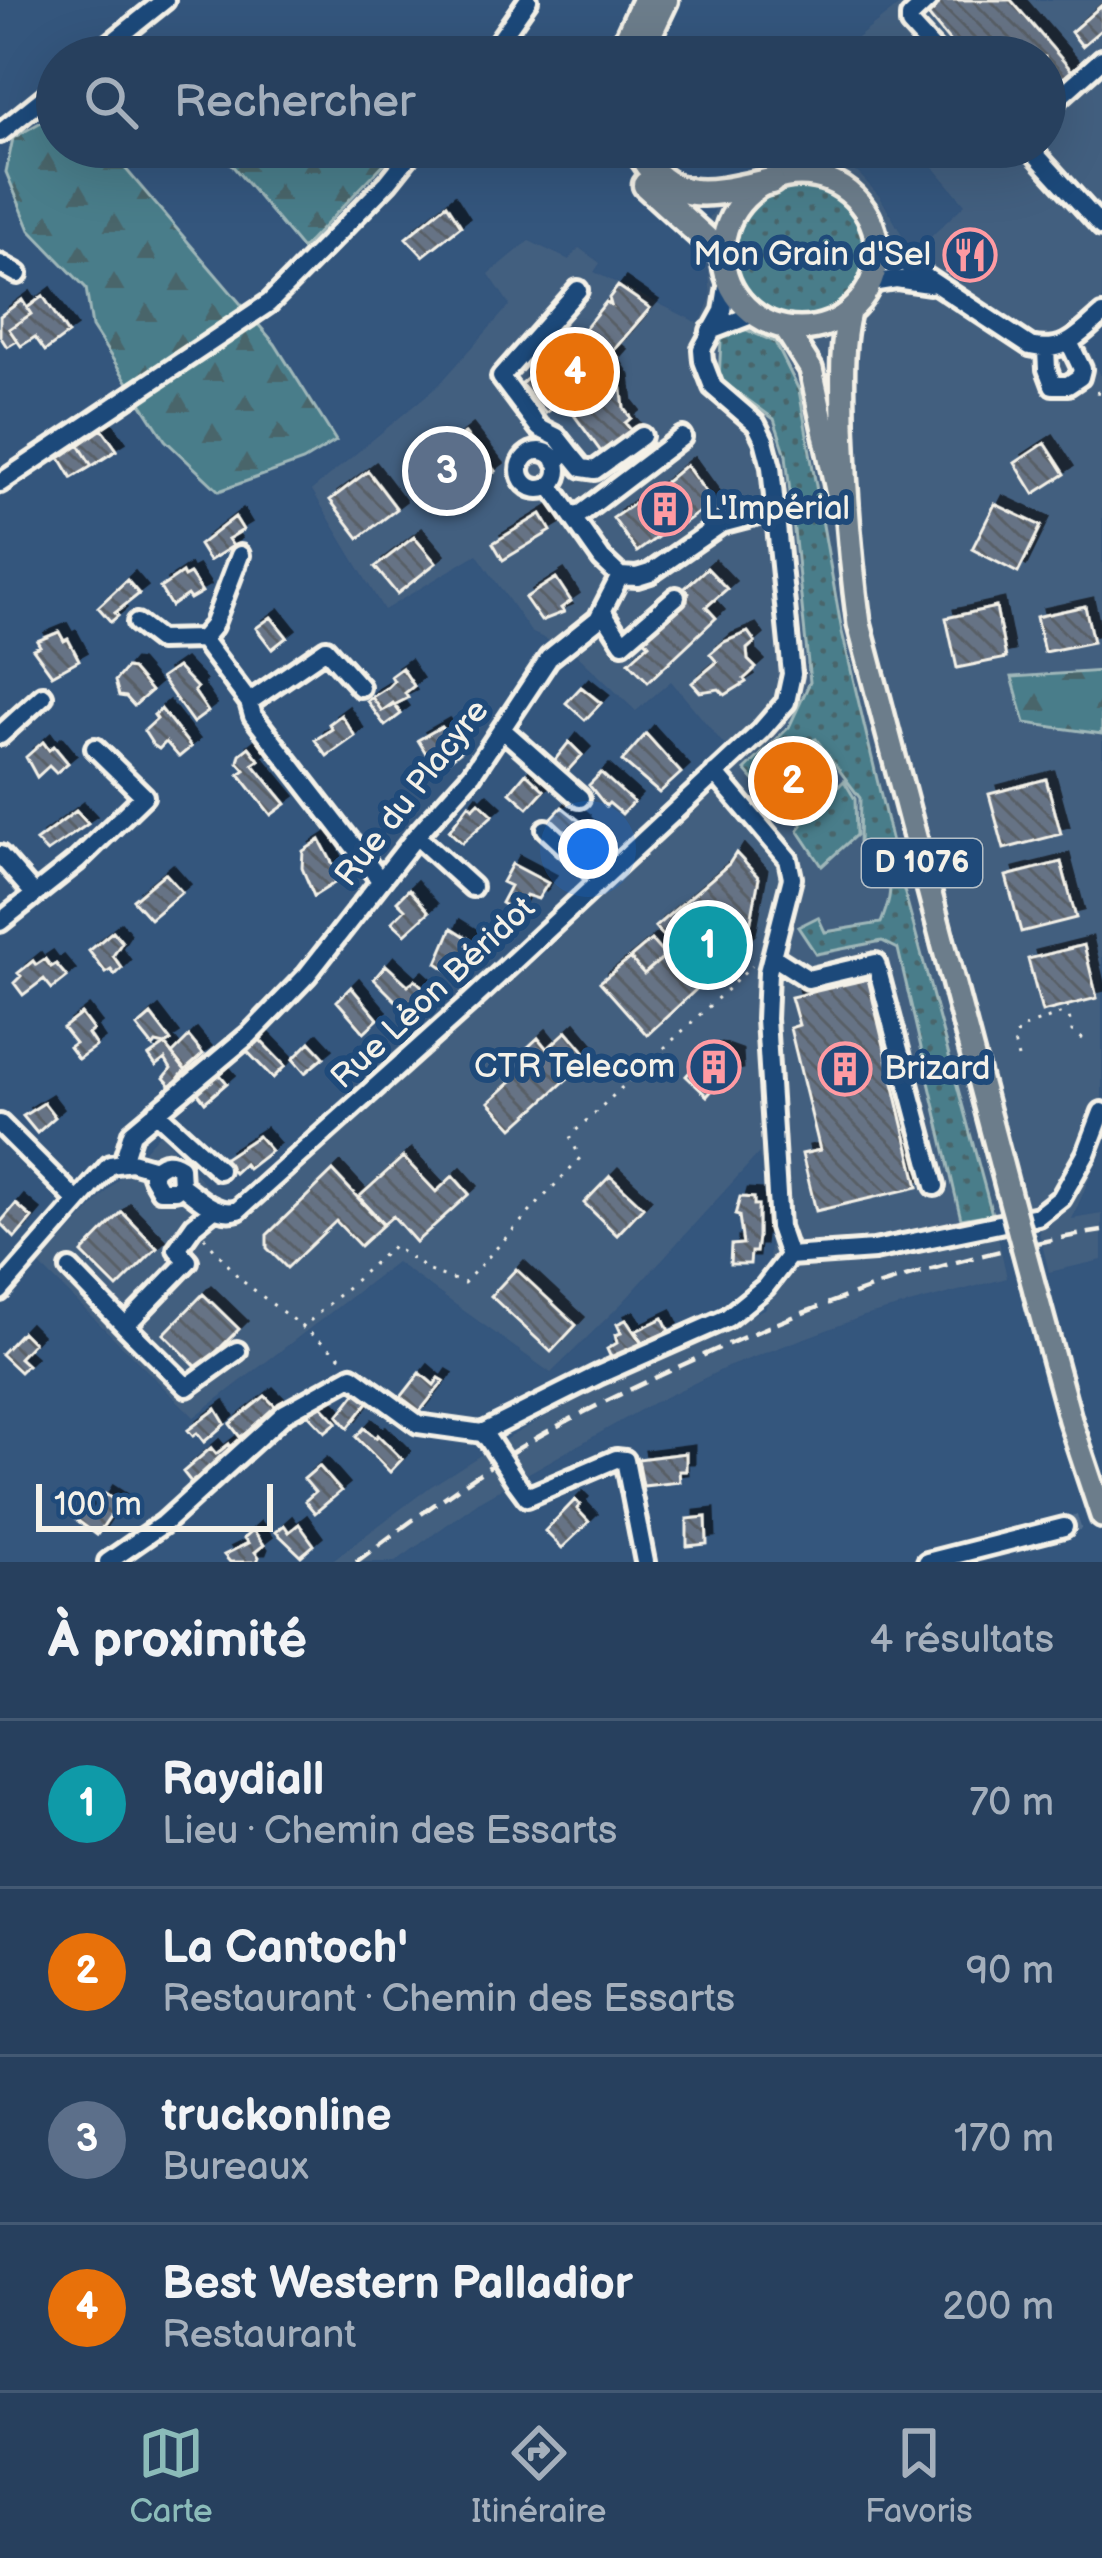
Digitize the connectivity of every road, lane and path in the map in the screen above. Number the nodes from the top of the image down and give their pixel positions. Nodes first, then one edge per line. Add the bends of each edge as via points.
1 (165, 0) edge
2 (529, 0) edge
3 (645, 0) edge
4 (665, 0) edge
5 (928, 0) edge
6 (120, 36) edge
7 (503, 36) edge
8 (629, 36) edge
9 (648, 36) edge
10 (921, 36) edge
11 (1102, 59) edge
12 (1066, 91) edge
13 (36, 104) edge
14 (0, 133) edge
15 (399, 168) edge
16 (636, 168) edge
17 (652, 168) edge
18 (1048, 168) edge
19 (771, 181) junction
20 (1102, 226) edge
21 (877, 245) junction
22 (972, 245) dead end
23 (0, 264) edge
24 (726, 268) junction
25 (18, 274) dead end
26 (939, 279) junction
27 (871, 283) junction
28 (578, 290) dead end
29 (849, 312) junction
30 (754, 314) junction
31 (1102, 315) edge
32 (785, 328) junction
33 (710, 332) junction
34 (1070, 344) junction
35 (1046, 350) junction
36 (642, 436) dead end
37 (682, 437) dead end
38 (562, 456) junction
39 (0, 483) edge
40 (550, 485) junction
41 (774, 511) junction
42 (574, 519) junction
43 (847, 534) junction
44 (240, 555) dead end
45 (620, 576) junction
46 (676, 597) dead end
47 (603, 612) junction
48 (136, 623) dead end
49 (202, 638) junction
50 (360, 687) dead end
51 (43, 696) dead end
52 (249, 702) junction
53 (503, 730) junction
54 (0, 735) edge
55 (95, 748) dead end
56 (716, 773) junction
57 (580, 798) dead end
58 (795, 805) dead end
59 (782, 817) dead end
60 (546, 829) dead end
61 (416, 836) junction
62 (0, 854) edge
63 (380, 880) junction
64 (601, 880) junction
65 (472, 886) dead end
66 (34, 894) junction
67 (0, 922) edge
68 (774, 950) junction
69 (1083, 1039) dead end
70 (1018, 1058) dead end
71 (156, 1112) junction
72 (1102, 1112) edge
73 (0, 1124) edge
74 (117, 1163) junction
75 (219, 1170) dead end
76 (935, 1186) dead end
77 (76, 1200) junction
78 (214, 1209) junction
79 (194, 1225) junction
80 (789, 1256) junction
81 (70, 1269) dead end
82 (0, 1291) edge
83 (125, 1326) junction
84 (302, 1329) junction
85 (238, 1352) dead end
86 (352, 1376) junction
87 (485, 1436) junction
88 (1102, 1516) edge
89 (1064, 1527) tunnel mouth
90 (938, 1561) edge
91 (108, 1562) edge
92 (646, 1562) edge

1 - 6 street
2 - 7 street
3 - 8 highway
4 - 9 highway
5 - 10 street via 910,17
11 - 12 street
13 - 14 street
15 - 39 street via 269,303
16 - 24 highway
17 - 19 highway via 687,193
18 - 20 street
19 - 21 main road via 794,175 840,186 859,201
19 - 24 main road via 735,211
21 - 26 street
21 - 27 main road
22 - 26 path
23 - 25 street
24 - 30 main road
24 - 33 street via 723,311
26 - 27 street
26 - 35 street via 1004,332
27 - 29 main road
28 - 38 street via 501,377 537,426 557,437
29 - 32 main road via 807,329
29 - 43 main road, D 1076 via 842,342
30 - 32 main road
30 - 33 street
31 - 34 street
32 - 43 main road, D 1076 via 817,388
33 - 41 street, Rue Léon Béridot via 702,349 706,373 764,440
34 - 35 street
34 - 35 street via 1082,369 1068,385 1048,378
36 - 38 street via 595,470
37 - 42 street
38 - 40 street
38 - 40 street via 539,451 521,466 532,487
40 - 42 street
41 - 45 street via 721,524 650,573
41 - 56 street, Rue Léon Béridot via 791,686 777,714
42 - 45 street
43 - 88 main road, D 1076, bridge via 859,624
44 - 49 street
45 - 47 street, Rue du Placyre
46 - 47 street via 623,643
47 - 53 street, Rue du Placyre via 549,658
48 - 49 street via 159,640
49 - 52 street
50 - 52 street via 326,649
51 - 54 street
52 - 63 street
53 - 57 street
53 - 61 street, Rue du Placyre
55 - 66 street via 144,796
56 - 64 street, Rue Léon Béridot
56 - 68 street via 788,860
58 - 59 path
60 - 64 street
61 - 63 street, Rue du Placyre
61 - 65 street
62 - 66 street
63 - 71 street, Rue du Placyre via 307,976
64 - 78 street, Rue Léon Béridot via 254,1197 228,1213
66 - 67 street
68 - 76 street via 808,979 876,963
68 - 80 street via 766,1019 779,1227
68 - 84 path via 570,1136 580,1158 464,1283 394,1246
69 - 70 path via 1067,1009 1019,1029
71 - 74 street, Rue du Placyre via 132,1133
71 - 75 street
72 - 80 street via 1061,1198 1038,1216 874,1250
73 - 77 street
74 - 77 street, Rue du Placyre
74 - 78 street via 180,1167 181,1185
77 - 82 street, Rue du Placyre
78 - 79 street, Rue Léon Béridot
79 - 83 street via 177,1249 188,1261
79 - 84 path via 241,1280
80 - 87 street via 727,1318
81 - 83 street
83 - 85 street via 187,1387
84 - 86 path via 352,1365
86 - 87 street via 418,1424
86 - 91 street via 285,1413 163,1524
87 - 92 street, bridge via 527,1497 625,1460
89 - 90 street

